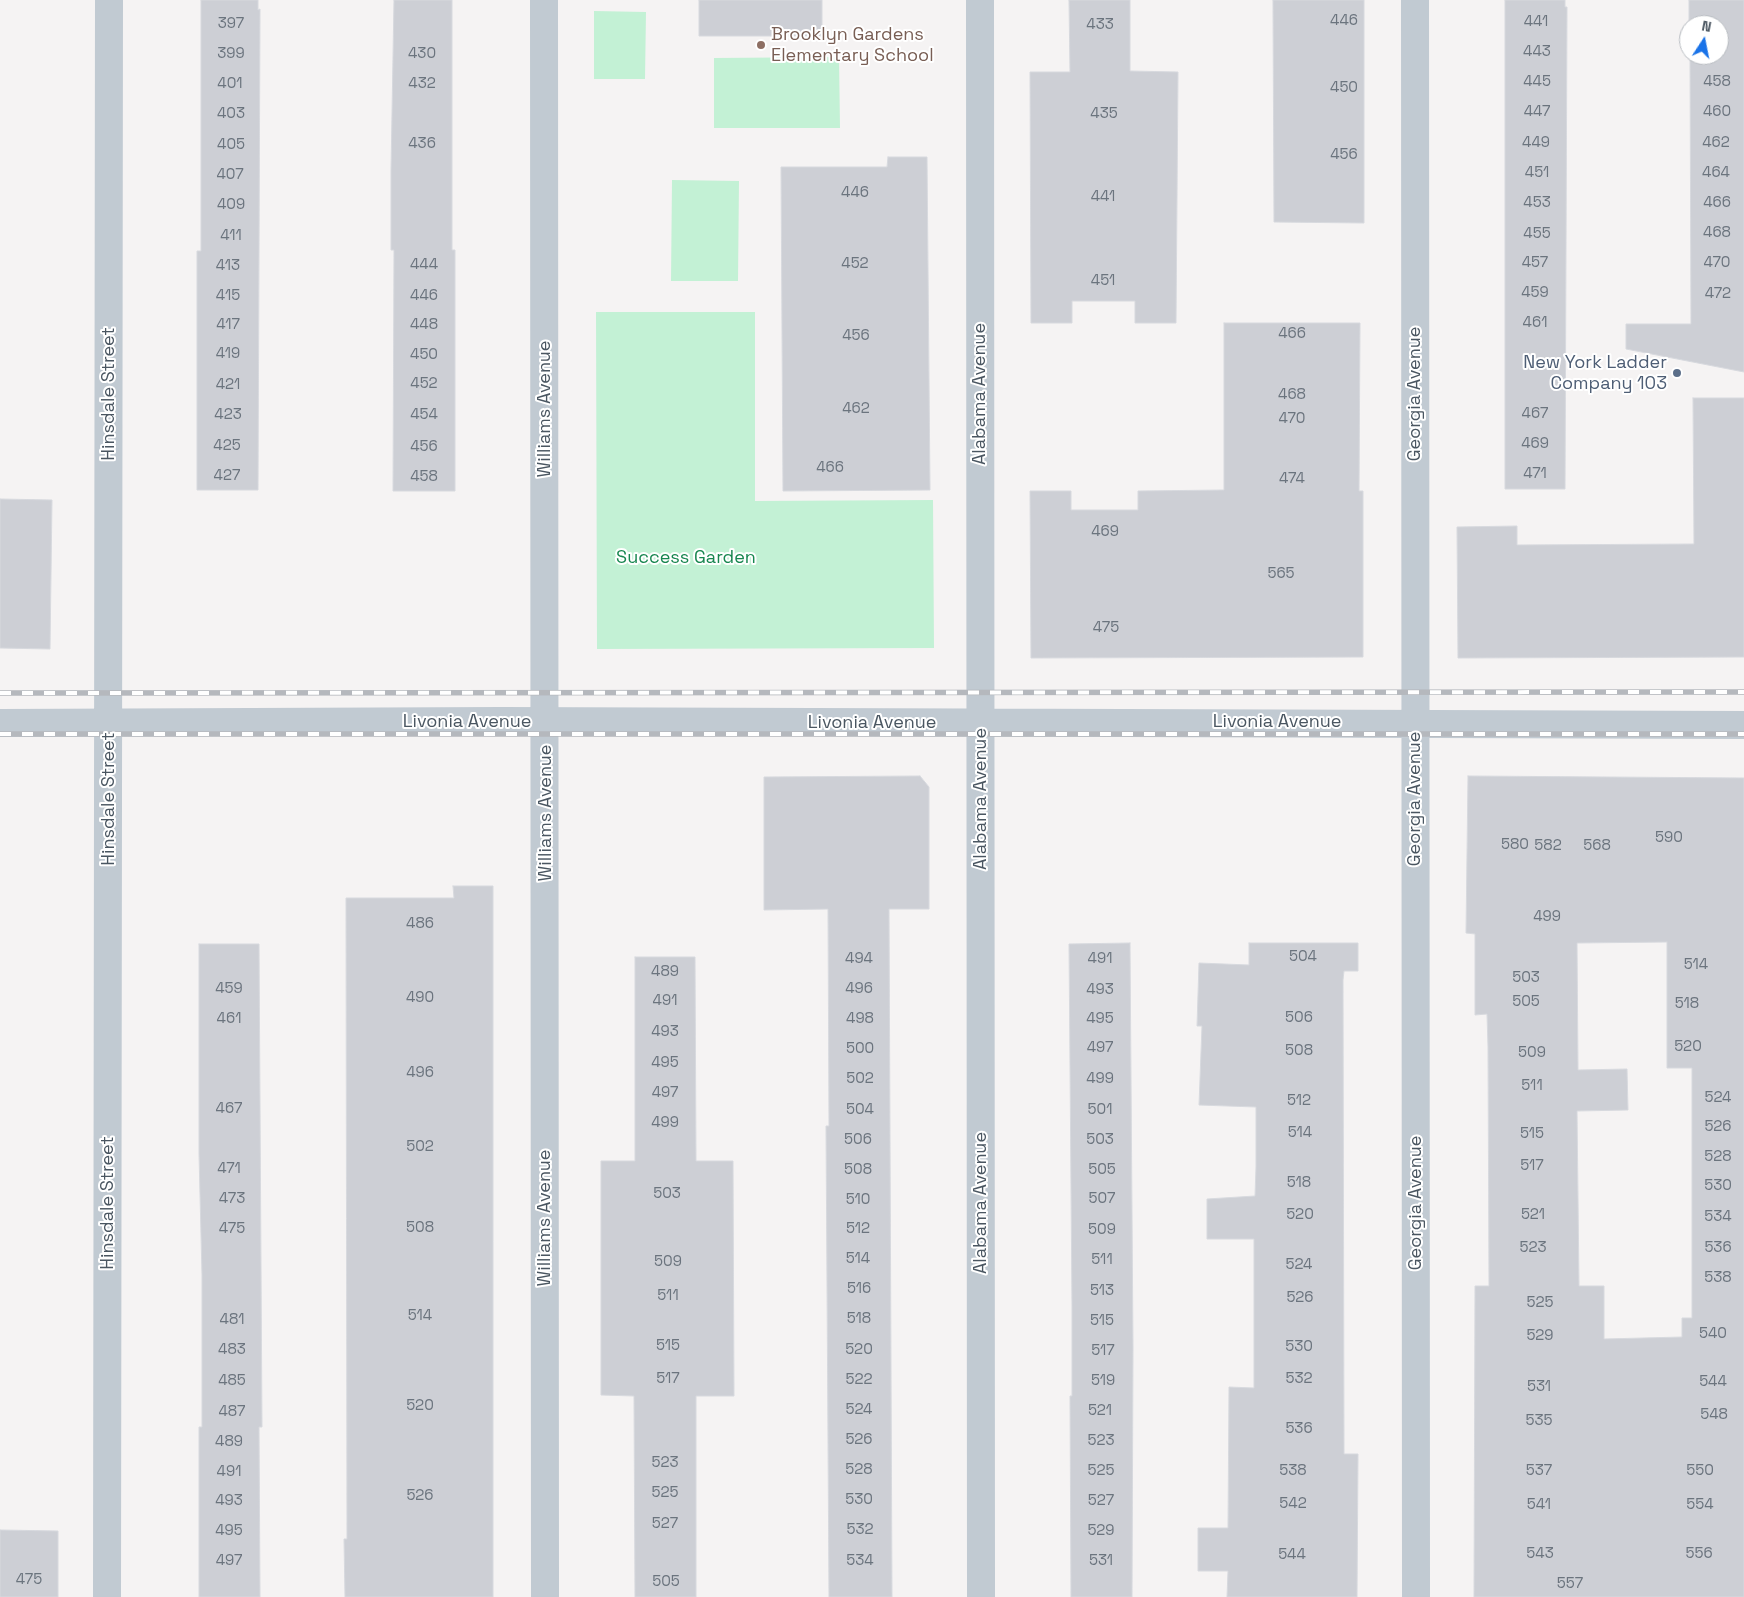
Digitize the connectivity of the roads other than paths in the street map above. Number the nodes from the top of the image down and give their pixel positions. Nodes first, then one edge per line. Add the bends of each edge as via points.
1 (109, 0) edge
2 (544, 0) edge
3 (980, 0) edge
4 (1415, 0) edge
5 (546, 722) junction
6 (0, 723) edge
7 (109, 723) junction
8 (981, 723) junction
9 (1415, 723) junction
10 (1744, 725) edge
11 (107, 1597) edge
12 (545, 1597) edge
13 (981, 1597) edge
14 (1416, 1597) edge

1 - 7 street, Hinsdale Street
2 - 5 street, Williams Avenue
3 - 8 street, Alabama Avenue
4 - 9 street, Georgia Avenue
5 - 7 street, Livonia Avenue
5 - 8 street, Livonia Avenue
5 - 12 street, Williams Avenue
6 - 7 street, Livonia Avenue
7 - 11 street, Hinsdale Street
8 - 9 street, Livonia Avenue
8 - 13 street, Alabama Avenue
9 - 10 street, Livonia Avenue
9 - 14 street, Georgia Avenue

